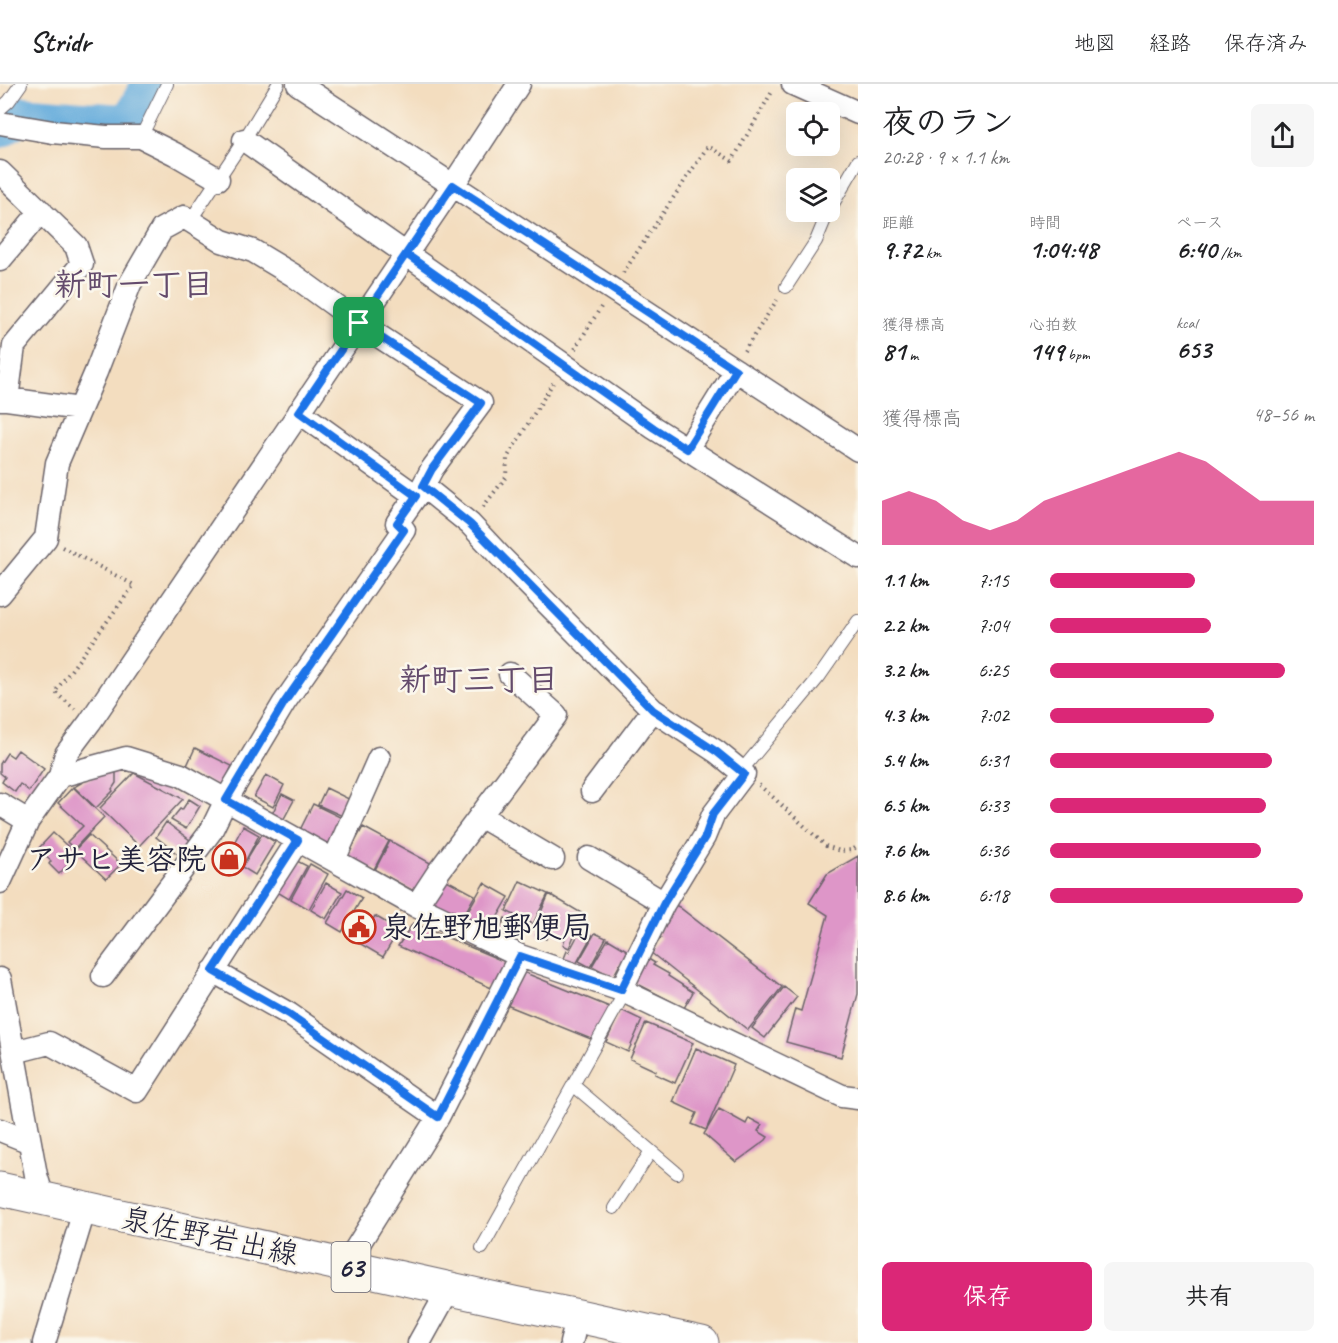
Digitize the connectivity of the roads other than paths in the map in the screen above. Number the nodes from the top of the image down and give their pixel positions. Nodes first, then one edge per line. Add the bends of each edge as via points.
1 (21, 84) edge
2 (167, 84) edge
3 (278, 84) edge
4 (297, 84) edge
5 (519, 84) edge
6 (793, 84) edge
7 (0, 109) edge
8 (858, 113) edge
9 (9, 125) edge
10 (141, 137) junction
11 (244, 140) junction
12 (858, 161) edge
13 (0, 172) edge
14 (218, 179) junction
15 (453, 185) junction
16 (840, 191) edge
17 (41, 211) junction
18 (190, 221) junction
19 (824, 222) edge
20 (406, 254) junction
21 (0, 260) edge
22 (786, 287) road end
23 (359, 323) junction
24 (734, 369) junction
25 (4, 399) edge
26 (80, 409) junction
27 (299, 412) junction
28 (687, 449) junction
29 (858, 450) edge
30 (419, 491) junction
31 (858, 557) edge
32 (0, 594) edge
33 (858, 621) edge
34 (510, 674) dead end
35 (653, 710) junction
36 (379, 758) dead end
37 (742, 772) junction
38 (60, 776) junction
39 (592, 791) dead end
40 (226, 800) junction
41 (0, 804) edge
42 (480, 816) junction
43 (28, 821) junction
44 (298, 840) junction
45 (589, 858) dead end
46 (553, 859) dead end
47 (334, 860) junction
48 (0, 882) edge
49 (664, 903) junction
50 (416, 906) junction
51 (520, 956) junction
52 (213, 971) junction
53 (102, 976) dead end
54 (0, 979) edge
55 (623, 991) junction
56 (14, 1052) junction
57 (573, 1085) junction
58 (858, 1098) edge
59 (438, 1117) junction
60 (0, 1130) edge
61 (30, 1142) junction
62 (651, 1151) junction
63 (677, 1173) dead end
64 (0, 1189) edge
65 (43, 1198) junction
66 (85, 1208) junction
67 (614, 1208) dead end
68 (482, 1248) dead end
69 (345, 1266) junction
70 (449, 1289) junction
71 (574, 1329) edge
72 (44, 1343) edge
73 (419, 1343) edge
74 (702, 1343) edge

1 - 7 lane
2 - 10 lane
3 - 11 lane
4 - 15 street
5 - 15 street
6 - 8 street
9 - 10 street via 106,137
10 - 14 street
11 - 14 lane
11 - 20 street
12 - 16 lane
13 - 17 street
14 - 18 lane
15 - 20 street
15 - 24 street
17 - 21 street
17 - 25 street via 76,246 82,264 14,346
18 - 23 street via 293,275
18 - 26 street via 184,218 162,229 130,284
19 - 22 lane
20 - 23 street
20 - 28 street
23 - 27 street
23 - 30 street via 481,403
24 - 28 street
24 - 29 street
25 - 26 street
26 - 32 street via 57,463 46,538
27 - 30 street
27 - 38 street via 66,754
28 - 31 street
30 - 35 street via 470,524
30 - 40 street via 397,523 404,530 284,703
33 - 37 lane via 819,677
34 - 42 street via 555,715
35 - 37 street
35 - 39 street
36 - 47 street
37 - 49 street via 713,814 705,837
38 - 40 street via 126,758 181,775
38 - 43 street
40 - 44 street
40 - 53 street via 210,831
41 - 43 street
42 - 46 street
42 - 50 street
43 - 48 street
44 - 47 street
44 - 52 street
45 - 49 street
47 - 50 street
49 - 55 street
50 - 51 street
51 - 55 street
51 - 59 street
52 - 56 street via 137,1091 49,1043
52 - 59 street via 289,1014
54 - 56 street
55 - 57 lane
55 - 58 street via 842,1096
56 - 61 street
57 - 62 lane
57 - 68 lane
59 - 69 street
60 - 61 street
61 - 65 street
62 - 63 lane
62 - 67 lane
64 - 65 main road, 泉佐野岩出線 / 63
65 - 66 main road, 泉佐野岩出線 / 63
66 - 69 main road, 泉佐野岩出線 / 63
66 - 72 street
69 - 70 main road, 泉佐野岩出線 / 63
70 - 71 main road, 泉佐野岩出線 / 63
70 - 73 street
71 - 74 main road, 泉佐野岩出線 / 63

